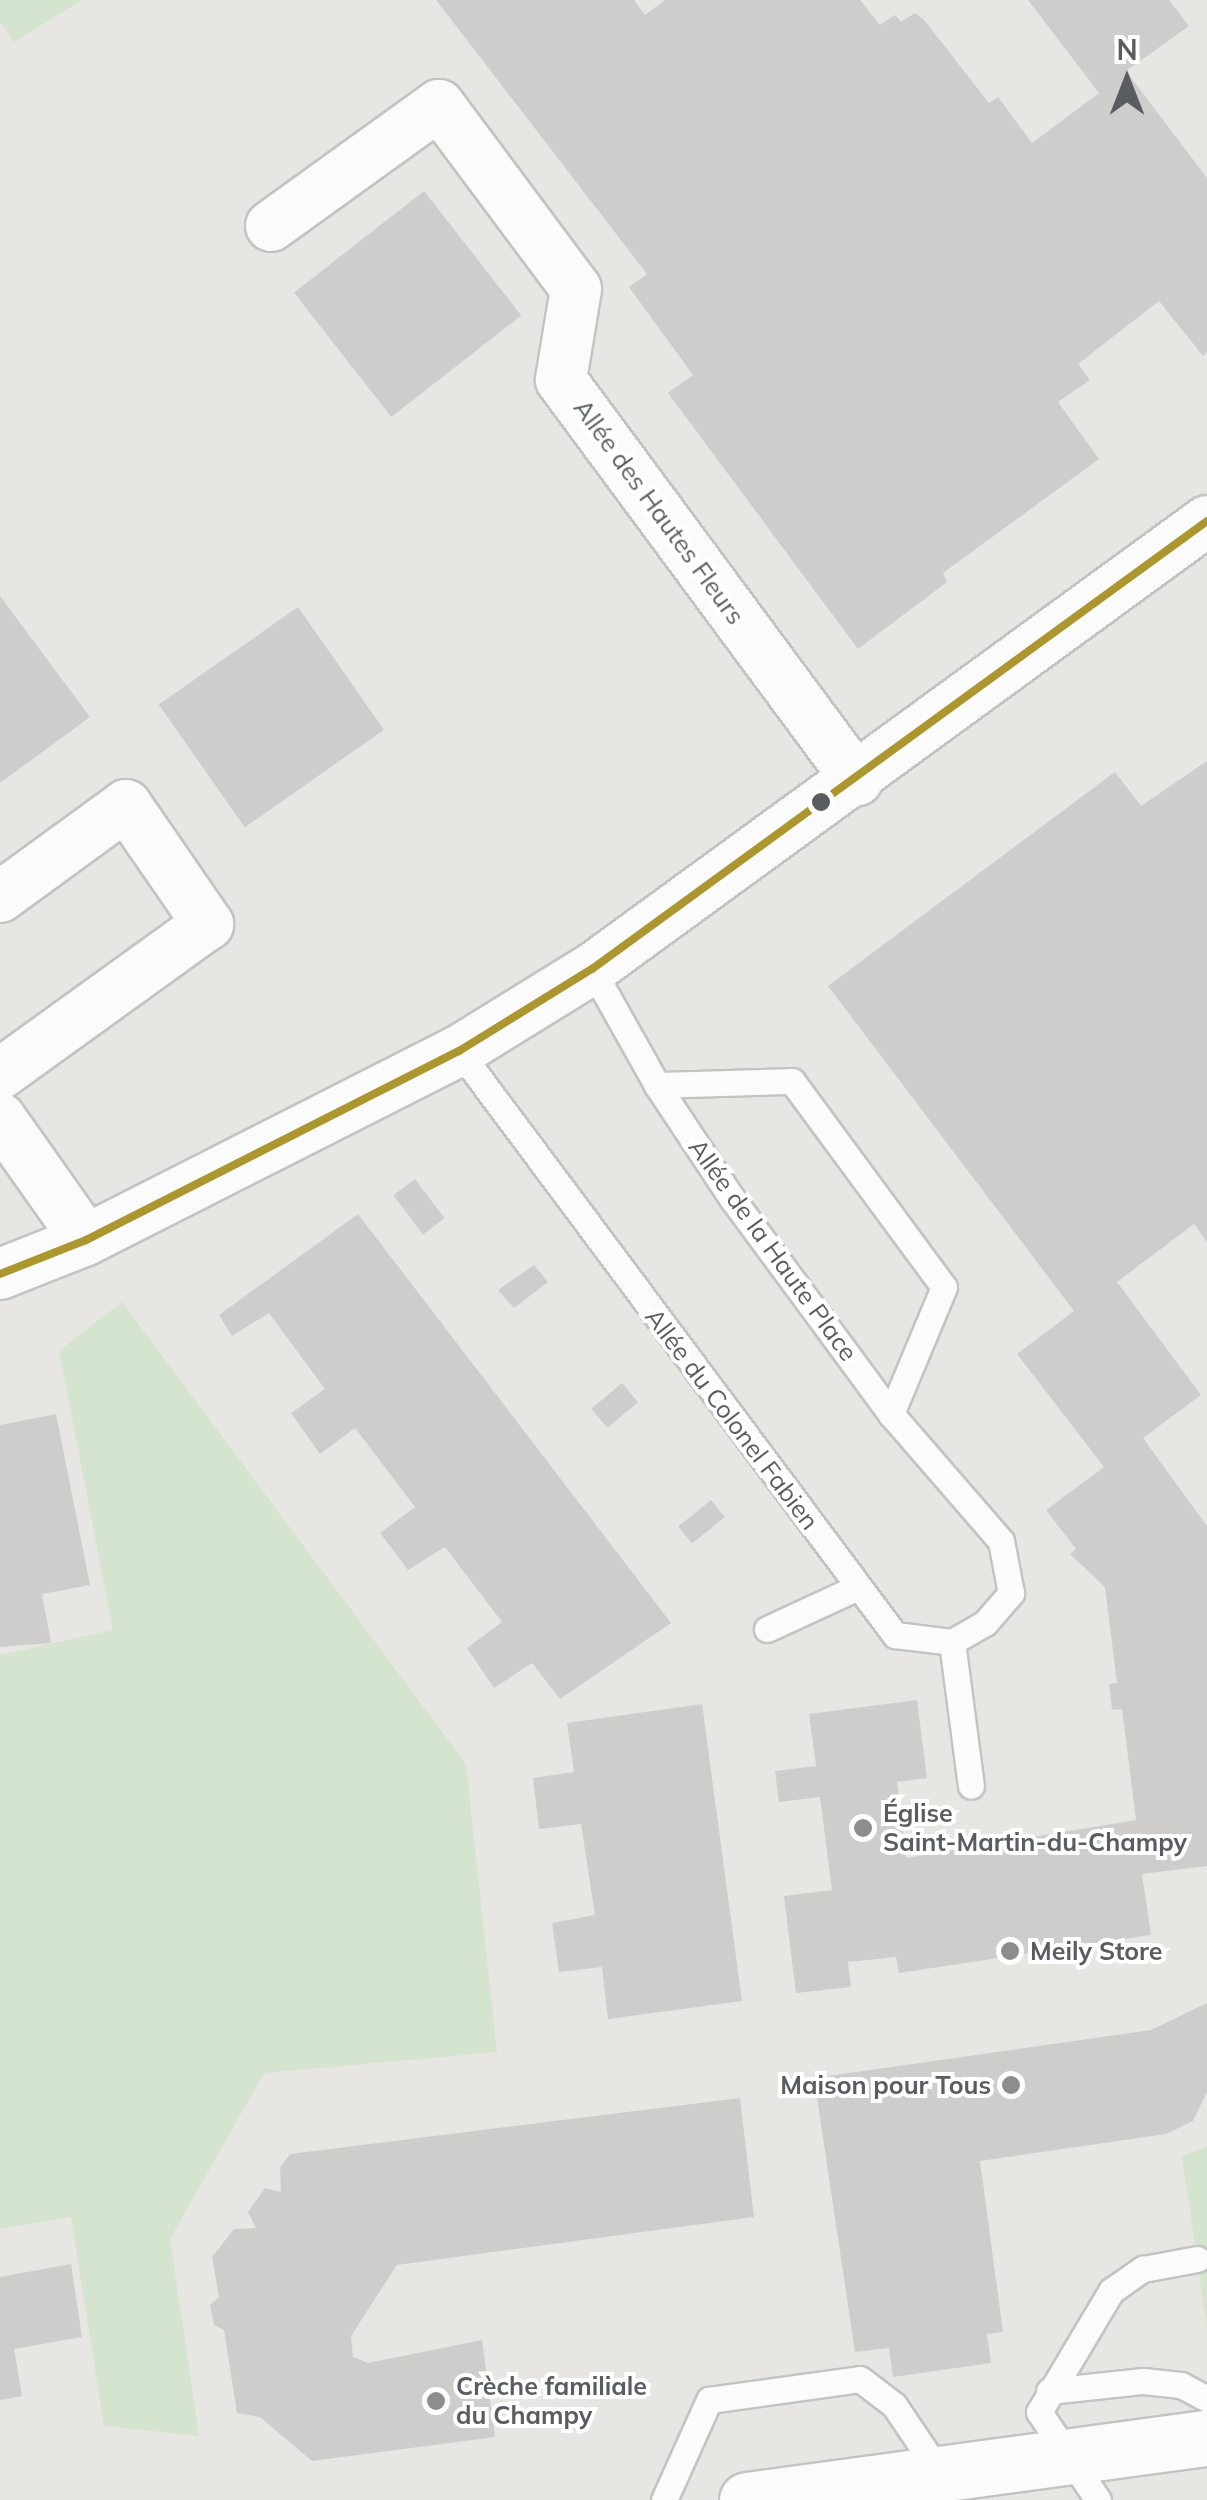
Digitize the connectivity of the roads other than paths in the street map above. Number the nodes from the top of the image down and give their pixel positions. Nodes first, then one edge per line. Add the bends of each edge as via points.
1 (271, 226) dead end
2 (1207, 521) edge
3 (856, 780) junction
4 (0, 896) edge
5 (592, 969) junction
6 (459, 1051) junction
7 (0, 1074) edge
8 (657, 1085) junction
9 (0, 1118) edge
10 (86, 1240) junction
11 (0, 1274) edge
12 (891, 1414) junction
13 (858, 1587) junction
14 (767, 1629) dead end
15 (952, 1642) junction
16 (971, 1786) dead end
17 (1197, 2258) dead end
18 (1207, 2399) edge
19 (1050, 2419) junction
20 (1207, 2438) edge
21 (962, 2470) junction
22 (664, 2500) edge
23 (747, 2500) edge
24 (1098, 2500) edge

1 - 3 street, Allée des Hautes Fleurs via 439,105 576,289 561,380
2 - 3 street
3 - 5 street
4 - 7 street via 126,804 208,924
5 - 6 street
5 - 8 lane, Allée de la Haute Place
6 - 10 street
6 - 13 lane, Allée du Colonel Fabien
8 - 12 lane, Allée de la Haute Place
8 - 12 lane via 792,1081 944,1287
9 - 10 street
10 - 11 street
12 - 15 lane, Allée de la Haute Place via 1001,1541 1011,1593 986,1623
13 - 14 lane
13 - 15 lane, Allée du Colonel Fabien via 896,1634
15 - 16 lane
17 - 19 lane via 1143,2269 1111,2292
18 - 19 lane via 1181,2385 1142,2381
19 - 20 street
19 - 21 street
19 - 24 lane
21 - 22 lane via 860,2380 709,2400
21 - 23 street

